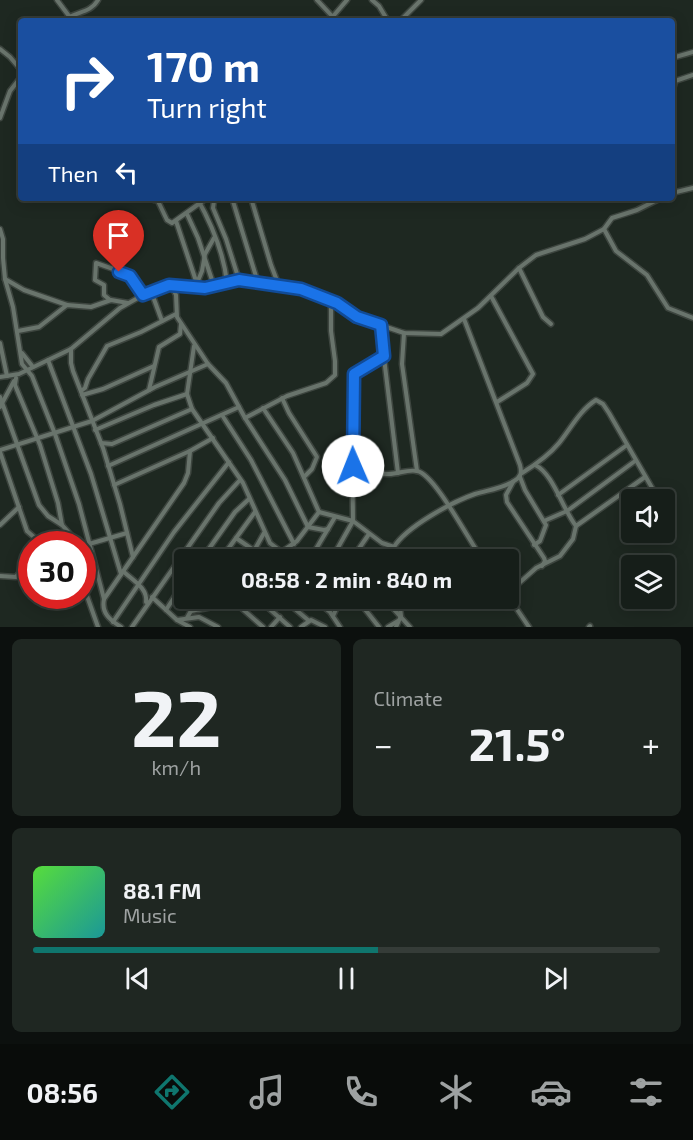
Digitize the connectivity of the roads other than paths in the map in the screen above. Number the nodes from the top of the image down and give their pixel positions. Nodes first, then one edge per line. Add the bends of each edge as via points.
1 (57, 0) edge
2 (98, 0) edge
3 (317, 0) edge
4 (347, 0) edge
5 (372, 0) edge
6 (421, 0) edge
7 (69, 16) junction
8 (332, 16) joint
9 (67, 18) edge
10 (386, 18) edge
11 (403, 18) edge
12 (0, 49) edge
13 (693, 52) edge
14 (675, 57) edge
15 (18, 66) edge
16 (693, 75) edge
17 (18, 81) edge
18 (675, 81) edge
19 (0, 118) edge
20 (693, 188) edge
21 (675, 192) edge
22 (157, 201) edge
23 (198, 201) edge
24 (204, 201) edge
25 (214, 201) edge
26 (233, 201) edge
27 (252, 201) edge
28 (655, 201) edge
29 (200, 204) junction
30 (187, 214) junction
31 (176, 221) junction
32 (604, 229) junction
33 (0, 230) edge
34 (214, 237) junction
35 (204, 257) junction
36 (519, 268) junction
37 (5, 279) junction
38 (239, 280) junction
39 (227, 283) junction
40 (258, 284) junction
41 (7, 285) junction
42 (197, 285) junction
43 (171, 286) junction
44 (214, 286) junction
45 (279, 286) junction
46 (0, 289) edge
47 (151, 291) junction
48 (143, 295) junction
49 (491, 296) junction
50 (111, 300) junction
51 (331, 301) junction
52 (129, 303) junction
53 (67, 305) junction
54 (176, 314) junction
55 (693, 318) edge
56 (464, 319) junction
57 (162, 321) junction
58 (181, 324) junction
59 (551, 324) dead end
60 (381, 325) junction
61 (18, 331) junction
62 (404, 333) junction
63 (0, 343) edge
64 (195, 345) junction
65 (71, 349) junction
66 (21, 352) junction
67 (59, 355) junction
68 (384, 356) junction
69 (48, 360) junction
70 (71, 363) junction
71 (208, 364) junction
72 (155, 366) junction
73 (34, 367) junction
74 (26, 370) junction
75 (191, 371) junction
76 (7, 376) junction
77 (17, 376) junction
78 (32, 376) junction
79 (0, 377) edge
80 (149, 391) junction
81 (82, 393) junction
82 (187, 394) junction
83 (0, 397) edge
84 (282, 398) junction
85 (497, 402) junction
86 (1, 406) edge
87 (240, 407) junction
88 (263, 408) junction
89 (192, 409) junction
90 (222, 416) junction
91 (245, 418) junction
92 (92, 421) junction
93 (202, 424) junction
94 (74, 428) junction
95 (95, 430) junction
96 (55, 434) junction
97 (213, 438) junction
98 (37, 439) junction
99 (100, 443) junction
100 (17, 445) junction
101 (627, 445) junction
102 (0, 451) edge
103 (190, 452) junction
104 (635, 461) junction
105 (229, 462) junction
106 (535, 465) junction
107 (108, 466) junction
108 (353, 466) junction
109 (417, 471) junction
110 (398, 473) junction
111 (520, 475) junction
112 (304, 477) junction
113 (645, 477) junction
114 (240, 480) junction
115 (513, 482) junction
116 (114, 485) junction
117 (652, 489) edge
118 (558, 495) junction
119 (249, 499) junction
120 (449, 505) junction
121 (19, 507) junction
122 (255, 511) junction
123 (567, 511) junction
124 (319, 512) junction
125 (335, 517) junction
126 (353, 521) junction
127 (544, 521) junction
128 (0, 525) edge
129 (62, 525) junction
130 (308, 526) junction
131 (576, 526) junction
132 (328, 529) junction
133 (28, 531) edge
134 (68, 531) edge
135 (85, 531) edge
136 (265, 532) junction
137 (127, 533) junction
138 (369, 534) junction
139 (110, 537) junction
140 (236, 538) junction
141 (96, 542) edge
142 (294, 544) junction
143 (534, 545) junction
144 (394, 548) joint
145 (209, 549) edge
146 (228, 549) edge
147 (255, 549) joint
148 (278, 549) edge
149 (285, 549) edge
150 (316, 549) edge
151 (337, 549) edge
152 (359, 549) edge
153 (475, 549) edge
154 (133, 557) junction
155 (542, 566) junction
156 (96, 570) edge
157 (122, 572) junction
158 (18, 574) edge
159 (0, 576) edge
160 (519, 583) edge
161 (138, 584) junction
162 (152, 597) junction
163 (174, 598) edge
164 (104, 599) junction
165 (146, 605) junction
166 (92, 609) edge
167 (207, 609) edge
168 (243, 609) edge
169 (270, 609) edge
170 (295, 609) edge
171 (327, 609) edge
172 (365, 609) edge
173 (393, 609) edge
174 (400, 609) edge
175 (516, 609) edge
176 (166, 610) junction
177 (336, 610) edge
178 (191, 611) joint
179 (280, 617) junction
180 (333, 617) junction
181 (186, 618) junction
182 (400, 618) junction
183 (308, 620) junction
184 (113, 622) junction
185 (179, 623) edge
186 (134, 626) edge
187 (340, 626) edge
188 (526, 626) edge
189 (98, 627) edge
190 (121, 627) edge
191 (190, 627) edge
192 (218, 627) edge
193 (262, 627) edge
194 (271, 627) edge
195 (290, 627) edge
196 (301, 627) edge
197 (326, 627) edge
198 (380, 627) edge
199 (388, 627) edge
200 (396, 627) edge
201 (410, 627) edge

1 - 7 street
2 - 7 street via 91,10
3 - 8 street
4 - 8 street
5 - 10 street
6 - 11 street
7 - 9 street
12 - 15 street
13 - 14 street
16 - 18 street
17 - 19 street
20 - 21 street
22 - 31 street via 170,223
23 - 29 street
24 - 29 street
25 - 38 street via 213,208
26 - 40 street
27 - 45 street
28 - 32 street via 612,218
29 - 30 street
29 - 34 street
30 - 31 street
30 - 35 street
31 - 42 street
32 - 36 street via 536,255
32 - 55 street via 616,251 647,275 668,308
33 - 37 street
34 - 35 street
34 - 39 street
35 - 42 street
35 - 44 street
36 - 49 street
36 - 59 street via 543,317
37 - 41 street
37 - 53 street
38 - 39 street
38 - 40 street
39 - 44 street
40 - 45 street
41 - 46 street
41 - 61 street
42 - 43 street
42 - 44 street
43 - 47 street
43 - 54 street via 176,295
45 - 51 street via 301,289
47 - 48 street
47 - 57 street
48 - 50 street via 129,274 96,262 96,280 104,285 104,296
48 - 52 street
49 - 56 street
49 - 85 street via 533,374
50 - 52 street
50 - 53 street via 91,307
51 - 60 street via 357,317
51 - 84 street via 335,375 326,383
52 - 65 street
53 - 61 street via 39,327
54 - 57 street
54 - 58 street
56 - 62 street via 441,334
56 - 85 street
57 - 81 street via 107,346
58 - 64 street
58 - 72 street via 180,334 159,347
60 - 62 street
60 - 68 street
61 - 66 street
62 - 109 street via 402,364
63 - 76 street
64 - 71 street
64 - 75 street
65 - 67 street
65 - 70 street
66 - 73 street
66 - 74 street
67 - 69 street
67 - 70 street
68 - 108 street via 354,374
68 - 110 street
69 - 73 street
69 - 94 street
70 - 81 street
71 - 75 street
71 - 87 street via 226,383
72 - 80 street
72 - 81 street via 103,389
73 - 74 street
73 - 78 street
74 - 77 street
74 - 78 street
75 - 80 street
75 - 82 street
76 - 77 street
76 - 79 street
77 - 86 street
77 - 98 street via 15,385
78 - 96 street
80 - 92 street
81 - 92 street
82 - 89 street
82 - 95 street
83 - 86 street
84 - 88 street
84 - 112 street via 317,457
85 - 111 street via 520,465
86 - 100 street
87 - 90 street
87 - 91 street
88 - 91 street
88 - 112 street
89 - 93 street
89 - 99 street via 112,444
90 - 93 street
90 - 142 street via 251,460
91 - 130 street via 285,480
92 - 94 street
92 - 95 street
93 - 97 street
93 - 107 street
94 - 96 street
94 - 139 street
95 - 99 street
96 - 98 street
96 - 135 street
97 - 103 street
97 - 105 street
98 - 100 street
98 - 129 street
99 - 107 street
100 - 102 street
100 - 129 street via 42,511
101 - 104 street
101 - 106 street via 603,404 596,400 558,445
101 - 118 street
102 - 121 street
103 - 116 street
103 - 154 street via 184,483
104 - 113 street
104 - 123 street
105 - 114 street
105 - 161 street
106 - 111 street
106 - 118 street via 542,469
107 - 116 street
108 - 110 street
108 - 126 street
109 - 110 street
109 - 120 street
111 - 115 street
111 - 127 street
112 - 124 street
113 - 117 street
113 - 131 street
114 - 119 street
114 - 162 street
115 - 120 street
115 - 143 street via 507,502
116 - 137 street
118 - 123 street
119 - 122 street
119 - 145 street
120 - 144 street via 411,529
120 - 153 street
121 - 128 street
121 - 133 street
122 - 136 street
122 - 140 street
123 - 127 street
123 - 131 street
124 - 125 street
124 - 130 street
125 - 126 street
125 - 132 street
126 - 138 street
126 - 151 street
127 - 143 street via 547,528
129 - 134 street
130 - 132 street
130 - 142 street
131 - 155 street via 573,539 561,555
132 - 150 street
136 - 147 street
136 - 148 street
137 - 139 street
137 - 154 street
138 - 144 street
138 - 152 street
139 - 141 street
139 - 157 street
140 - 146 street
140 - 147 street
142 - 149 street
143 - 155 street via 545,560
154 - 157 street
155 - 160 street
156 - 164 street
157 - 161 street
157 - 164 street
158 - 159 street
161 - 165 street via 147,594
161 - 184 street
162 - 165 street
162 - 176 street
163 - 176 street
164 - 184 street via 104,611
165 - 186 street
166 - 189 street
167 - 178 street
168 - 193 street
169 - 179 street
170 - 183 street
171 - 180 street
172 - 198 street
173 - 182 street
174 - 182 street
175 - 188 street
176 - 185 street
177 - 180 street
178 - 181 street
179 - 194 street
179 - 195 street
180 - 187 street
181 - 185 street
181 - 192 street via 203,618
182 - 199 street
182 - 200 street
182 - 201 street
183 - 196 street
183 - 197 street
184 - 190 street
185 - 191 street
187 - 197 street

